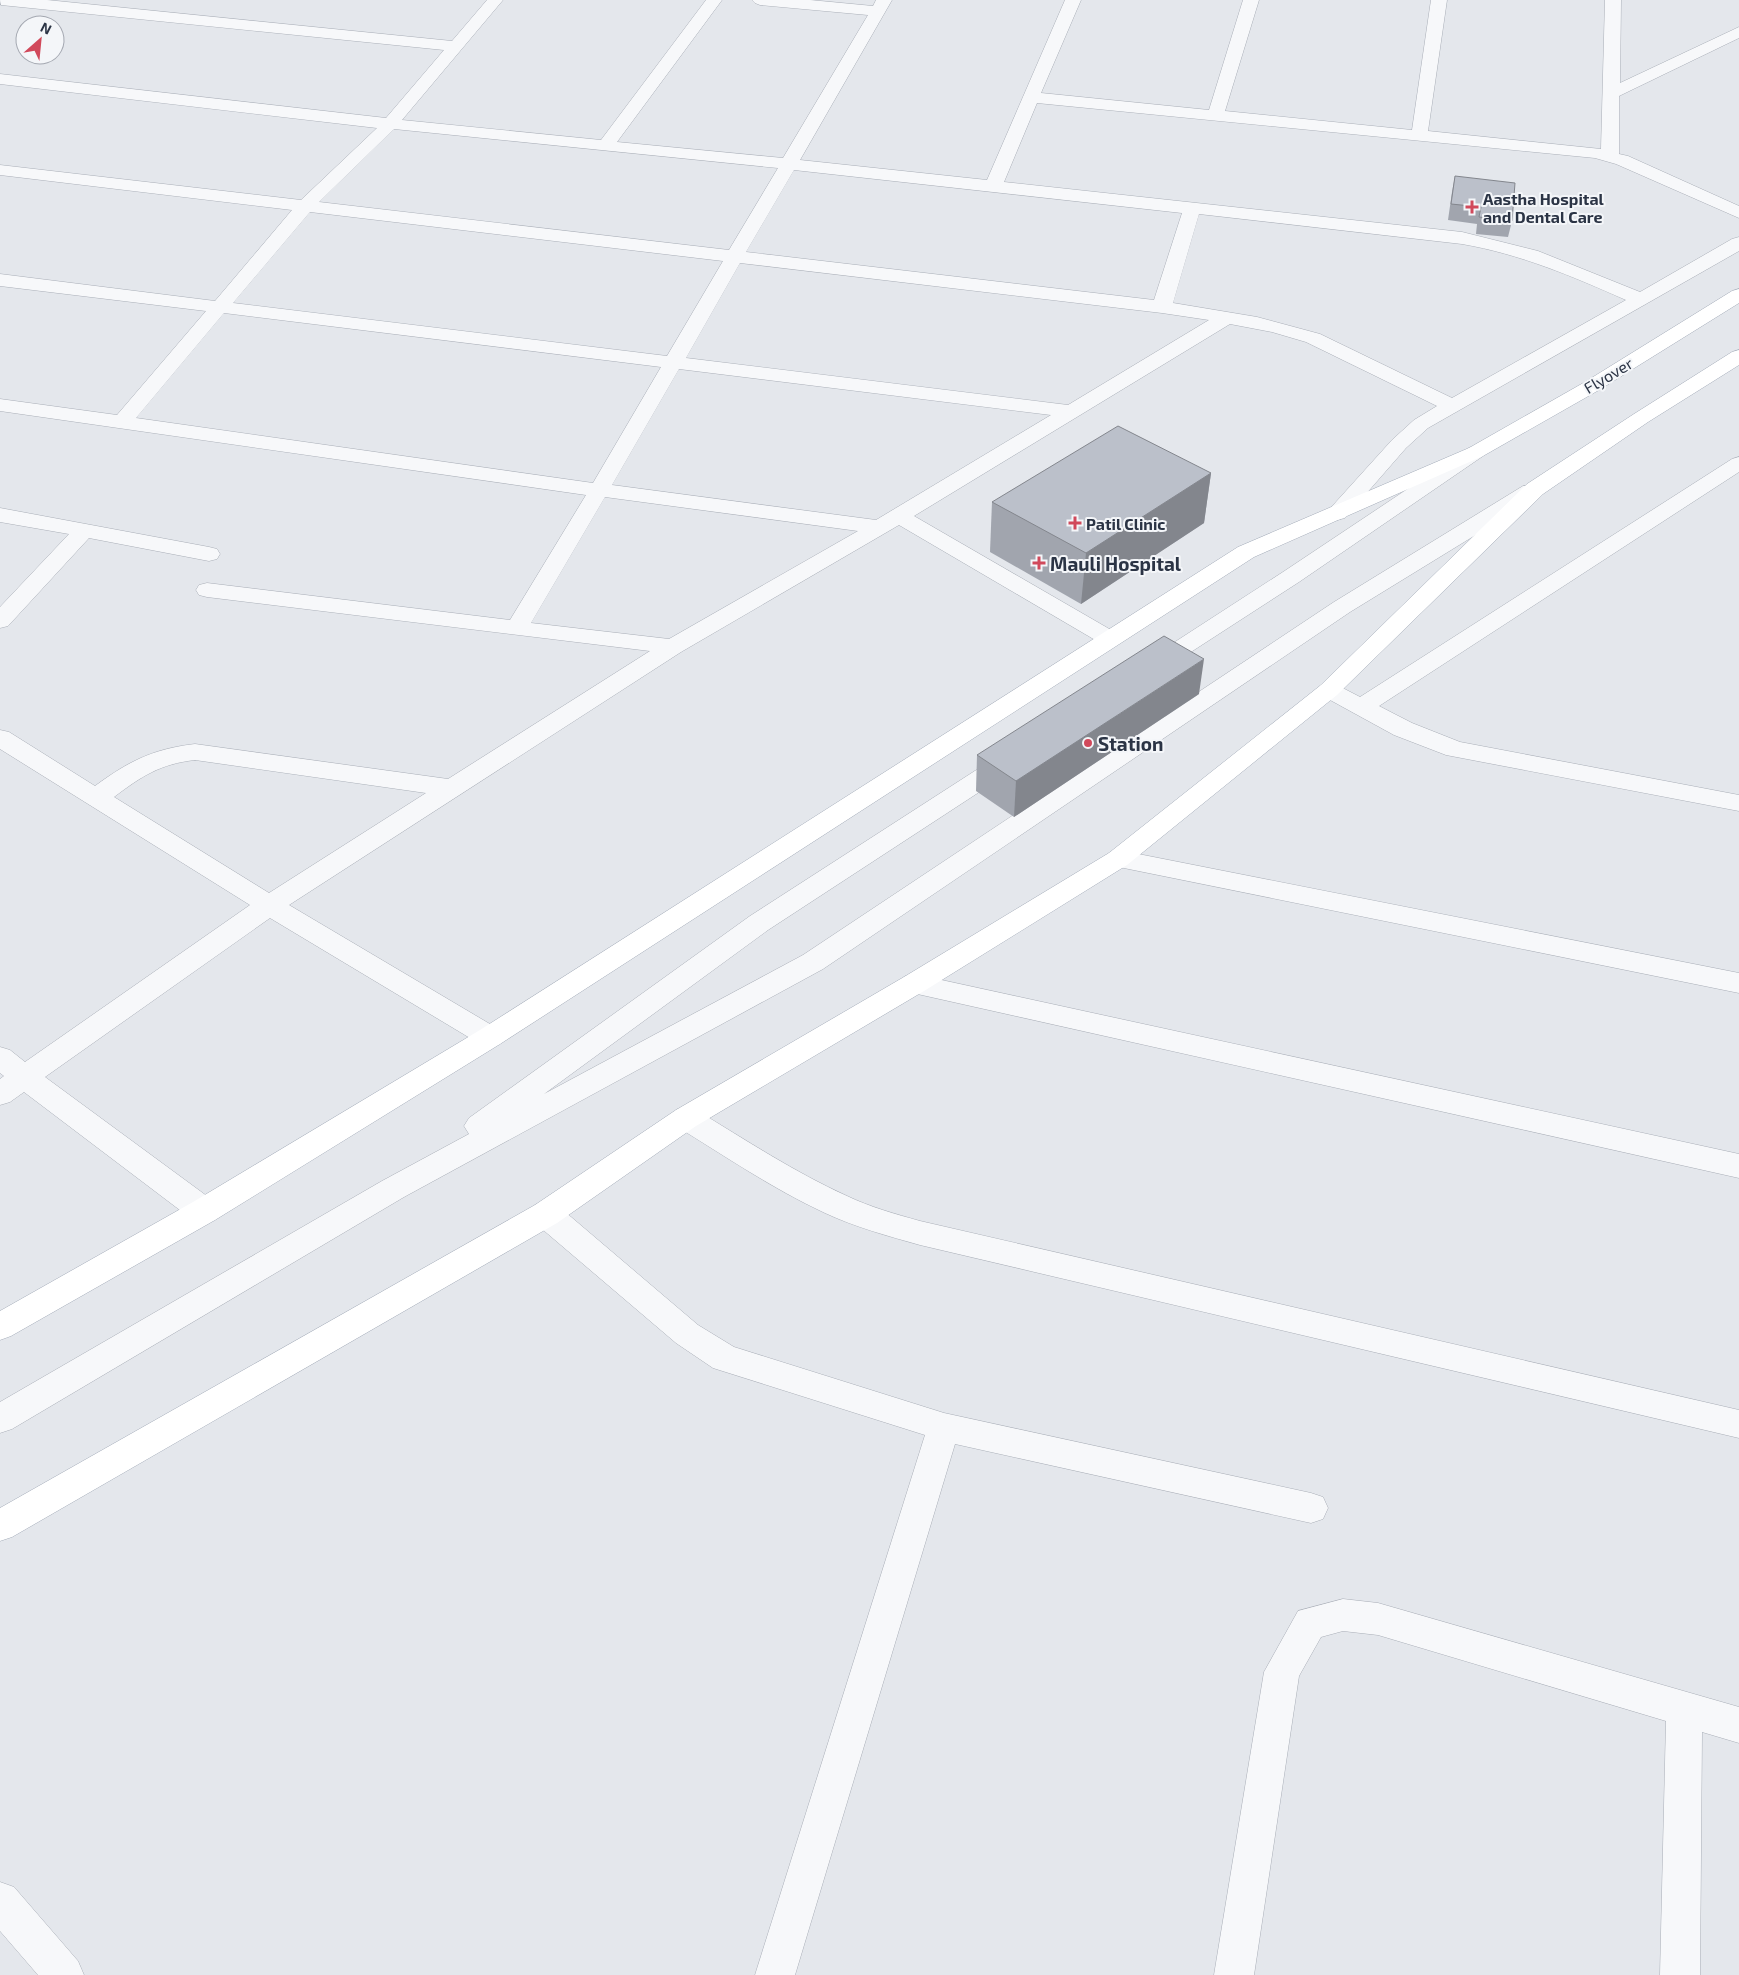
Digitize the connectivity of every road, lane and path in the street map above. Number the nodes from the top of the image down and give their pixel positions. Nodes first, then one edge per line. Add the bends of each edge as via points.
1 (1, 0) edge
2 (496, 0) edge
3 (714, 0) edge
4 (760, 0) edge
5 (1073, 0) edge
6 (1251, 0) edge
7 (1439, 0) edge
8 (1613, 0) edge
9 (880, 5) edge
10 (1739, 32) edge
11 (456, 46) junction
12 (0, 79) edge
13 (1612, 93) junction
14 (1031, 97) junction
15 (1215, 116) junction
16 (390, 124) junction
17 (1419, 136) junction
18 (606, 145) junction
19 (1610, 156) junction
20 (790, 164) junction
21 (0, 170) edge
22 (993, 187) junction
23 (305, 206) junction
24 (1192, 209) junction
25 (1739, 213) edge
26 (1739, 242) edge
27 (733, 258) junction
28 (0, 280) edge
29 (1739, 295) edge
30 (1640, 299) junction
31 (219, 306) junction
32 (1162, 307) junction
33 (1226, 318) junction
34 (1739, 356) edge
35 (672, 362) junction
36 (0, 405) edge
37 (1452, 406) junction
38 (1068, 411) junction
39 (123, 421) junction
40 (1476, 452) junction
41 (1739, 463) edge
42 (1535, 489) junction
43 (599, 490) junction
44 (1337, 513) junction
45 (0, 515) edge
46 (889, 521) junction
47 (85, 530) junction
48 (210, 554) dead end
49 (207, 590) dead end
50 (0, 621) edge
51 (517, 627) junction
52 (1110, 639) junction
53 (673, 647) junction
54 (1133, 680) edge
55 (1329, 690) junction
56 (1361, 707) junction
57 (0, 738) edge
58 (1025, 750) edge
59 (452, 788) junction
60 (96, 798) junction
61 (1739, 803) edge
62 (1118, 859) junction
63 (269, 905) junction
64 (1739, 983) edge
65 (914, 984) junction
66 (490, 1037) junction
67 (0, 1058) edge
68 (24, 1076) junction
69 (0, 1094) edge
70 (686, 1118) junction
71 (1739, 1166) edge
72 (393, 1189) junction
73 (204, 1210) junction
74 (546, 1214) junction
75 (0, 1327) edge
76 (0, 1419) edge
77 (1739, 1424) edge
78 (944, 1427) junction
79 (1311, 1508) dead end
80 (0, 1526) edge
81 (1684, 1708) junction
82 (1739, 1725) edge
83 (0, 1901) edge
84 (64, 1975) edge
85 (775, 1975) edge
86 (1234, 1975) edge
87 (1680, 1975) edge

1 - 11 street
2 - 11 street
3 - 18 street
4 - 9 street
5 - 14 street
6 - 15 street
7 - 17 street
8 - 13 street
9 - 20 street
10 - 13 street
11 - 16 street
12 - 16 street
13 - 19 street
14 - 15 street
14 - 22 street
15 - 17 street
16 - 18 street
16 - 23 street
17 - 19 street
18 - 20 street
19 - 25 street
20 - 22 street
20 - 27 street
21 - 23 street
22 - 24 street
23 - 27 street
23 - 31 street
24 - 30 street via 1497,243 1543,257
24 - 32 street
26 - 30 street
27 - 32 street
27 - 35 street
28 - 31 street
29 - 40 main road, Flyover via 1592,386
30 - 37 street
31 - 35 street
31 - 39 street
32 - 33 street
33 - 37 street via 1267,324 1313,338
33 - 38 street
34 - 42 main road
35 - 38 street
35 - 43 street
36 - 39 street
37 - 44 street via 1421,424 1399,444
38 - 46 street
39 - 43 street
40 - 44 main road, Flyover
40 - 54 street
41 - 56 street
42 - 55 main road
42 - 72 street via 1342,607 813,962
43 - 46 street
43 - 51 street
44 - 52 main road, Flyover via 1246,552
45 - 47 street
46 - 52 street
46 - 53 street
47 - 48 street
47 - 50 street
49 - 51 street
51 - 53 street
52 - 66 main road, Flyover
53 - 59 street
55 - 56 street
55 - 62 main road
56 - 61 street via 1455,750
57 - 60 street
58 - 72 street via 759,923
59 - 60 street via 195,752 154,758
59 - 63 street
60 - 63 street
62 - 64 street
62 - 65 main road
63 - 66 street
63 - 68 street
65 - 70 main road
65 - 71 street
66 - 73 main road, Flyover
67 - 68 street
68 - 69 street
68 - 73 street
70 - 74 main road
70 - 77 street via 802,1188 878,1221
72 - 76 street
73 - 75 main road, Flyover
74 - 78 street via 687,1334 724,1358
74 - 80 main road
78 - 79 street
78 - 85 street
81 - 82 street
81 - 86 street via 1378,1619 1342,1615 1310,1623 1282,1672
81 - 87 street
83 - 84 street

